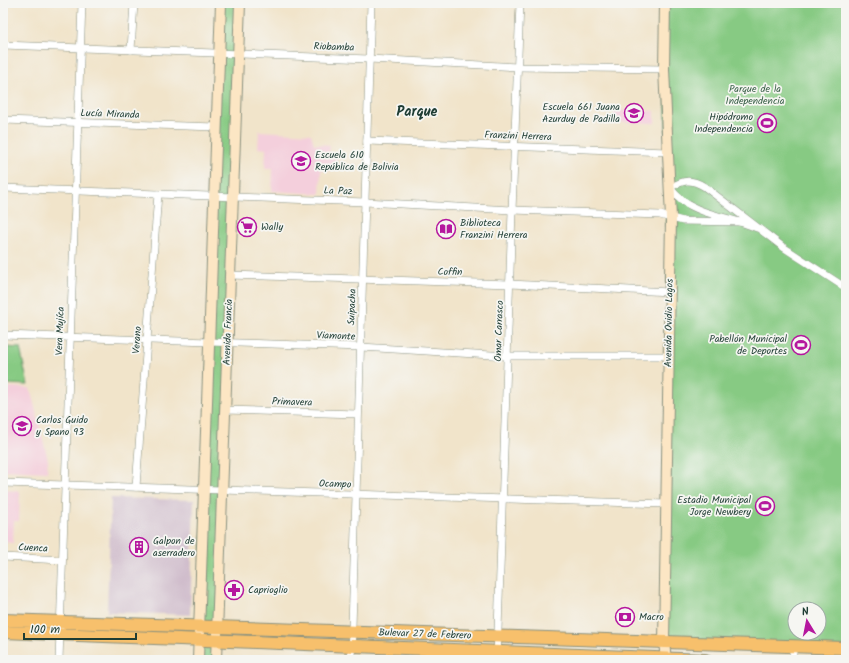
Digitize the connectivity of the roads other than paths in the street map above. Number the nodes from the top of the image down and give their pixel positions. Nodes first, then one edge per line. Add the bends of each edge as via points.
1 (82, 3) edge
2 (134, 3) edge
3 (221, 3) edge
4 (240, 3) edge
5 (371, 3) edge
6 (520, 3) edge
7 (665, 3) edge
8 (3, 45) edge
9 (80, 48) junction
10 (131, 50) junction
11 (219, 53) junction
12 (238, 54) junction
13 (369, 58) junction
14 (518, 67) junction
15 (664, 69) junction
16 (3, 120) edge
17 (78, 123) junction
18 (216, 127) junction
19 (367, 141) junction
20 (515, 146) junction
21 (668, 152) junction
22 (3, 188) edge
23 (670, 188) junction
24 (75, 191) junction
25 (158, 194) junction
26 (214, 196) junction
27 (233, 197) junction
28 (365, 202) junction
29 (512, 210) junction
30 (671, 218) junction
31 (743, 222) junction
32 (757, 228) junction
33 (230, 275) junction
34 (362, 280) junction
35 (510, 284) junction
36 (846, 288) edge
37 (670, 292) junction
38 (3, 335) edge
39 (70, 338) junction
40 (147, 340) junction
41 (209, 342) junction
42 (228, 343) junction
43 (361, 347) junction
44 (508, 356) junction
45 (668, 356) junction
46 (225, 410) junction
47 (358, 414) junction
48 (3, 483) edge
49 (65, 485) junction
50 (136, 487) junction
51 (204, 490) junction
52 (222, 490) junction
53 (356, 495) junction
54 (502, 500) junction
55 (666, 504) junction
56 (3, 557) edge
57 (62, 560) junction
58 (3, 620) edge
59 (199, 627) junction
60 (217, 627) junction
61 (60, 629) junction
62 (352, 631) junction
63 (3, 632) edge
64 (498, 637) junction
65 (198, 639) junction
66 (217, 640) junction
67 (664, 642) junction
68 (351, 646) junction
69 (793, 646) junction
70 (846, 648) edge
71 (497, 656) edge
72 (660, 659) edge
73 (59, 660) edge
74 (198, 660) edge
75 (216, 660) edge
76 (350, 660) edge
77 (704, 660) edge
78 (793, 660) edge

1 - 9 street, Vera Mujíca
2 - 10 street
3 - 11 main road, Avenida Francia
4 - 12 main road, Avenida Francia
5 - 13 street, Suipacha
6 - 14 street, Omar Carrasco
7 - 15 main road, Avenida Ovidio Lagos
8 - 9 street, Riobamba
9 - 10 street, Riobamba
9 - 17 street, Vera Mujíca
10 - 11 street, Riobamba
11 - 12 street, Riobamba
11 - 18 main road, Avenida Francia
12 - 13 street, Riobamba
12 - 27 main road, Avenida Francia
13 - 14 street, Riobamba
13 - 19 street, Suipacha
14 - 15 street, Riobamba
14 - 20 street, Omar Carrasco
15 - 21 main road, Avenida Ovidio Lagos
16 - 17 street, Lucía Miranda
17 - 18 street, Lucía Miranda
17 - 24 street, Vera Mujíca
18 - 26 main road, Avenida Francia
19 - 20 street, Franzini Herrera
19 - 28 street, Suipacha
20 - 21 street, Franzini Herrera
20 - 29 street, Omar Carrasco
21 - 23 main road, Avenida Ovidio Lagos
22 - 24 street, La Paz
23 - 30 main road, Avenida Ovidio Lagos
23 - 31 street via 692,206
23 - 32 street via 684,181 695,182
24 - 25 street, La Paz
24 - 39 street, Vera Mujíca
25 - 26 street, La Paz
25 - 40 street, Verano
26 - 27 street, La Paz
26 - 41 main road, Avenida Francia
27 - 28 street, La Paz
27 - 33 main road, Avenida Francia
28 - 29 street, La Paz
28 - 34 street, Suipacha
29 - 30 street, La Paz via 660,214
29 - 35 street, Omar Carrasco
30 - 31 street, La Paz via 683,221
30 - 37 main road, Avenida Ovidio Lagos
31 - 32 street
32 - 36 street
33 - 34 street, Coffin
33 - 42 main road, Avenida Francia
34 - 35 street, Coffin
34 - 43 street, Suipacha
35 - 37 street, Coffin
35 - 44 street, Omar Carrasco
37 - 45 main road, Avenida Ovidio Lagos
38 - 39 street, Viamonte
39 - 40 street, Viamonte
39 - 49 street, Vera Mujíca
40 - 41 street, Viamonte
40 - 50 street, Verano
41 - 42 street, Viamonte
41 - 51 main road, Avenida Francia
42 - 43 street, Viamonte
42 - 46 main road, Avenida Francia
43 - 44 street, Viamonte
43 - 47 street, Suipacha
44 - 45 street, Viamonte
44 - 54 street, Omar Carrasco
45 - 55 main road, Avenida Ovidio Lagos
46 - 47 street, Primavera
46 - 52 main road, Avenida Francia
47 - 53 street, Suipacha
48 - 49 street, Ocampo
49 - 50 street, Ocampo
49 - 57 street, Vera Mujíca
50 - 51 street, Ocampo
51 - 52 street, Ocampo
51 - 59 main road, Avenida Francia
52 - 53 street, Ocampo
52 - 60 main road, Avenida Francia
53 - 54 street, Ocampo
53 - 62 street, Suipacha
54 - 55 street, Ocampo
54 - 64 street, Omar Carrasco
55 - 67 main road, Avenida Ovidio Lagos
56 - 57 street, Cuenca
57 - 61 street, Vera Mujíca
58 - 61 main road, Bulevar 27 de Febrero
59 - 60 main road, Bulevar 27 de Febrero
59 - 61 main road, Bulevar 27 de Febrero
59 - 65 main road, Avenida Francia
60 - 62 main road, Bulevar 27 de Febrero
60 - 66 main road, Avenida Francia
61 - 63 main road, Bulevar 27 de Febrero
61 - 65 main road, Bulevar 27 de Febrero
61 - 73 street, Vera Mujíca
62 - 64 main road, Bulevar 27 de Febrero
62 - 68 street, Suipacha
64 - 67 main road, Bulevar 27 de Febrero
64 - 71 street, Omar Carrasco
65 - 66 main road, Bulevar 27 de Febrero
65 - 74 main road, Avenida Francia
66 - 68 main road, Bulevar 27 de Febrero
66 - 75 main road, Avenida Francia
67 - 69 main road, Bulevar 27 de Febrero
67 - 72 main road, Avenida Ovidio Lagos
68 - 71 main road, Bulevar 27 de Febrero
68 - 76 street, Suipacha
69 - 70 main road, Bulevar 27 de Febrero
69 - 78 street
71 - 72 main road, Bulevar 27 de Febrero
72 - 77 main road, Bulevar 27 de Febrero

